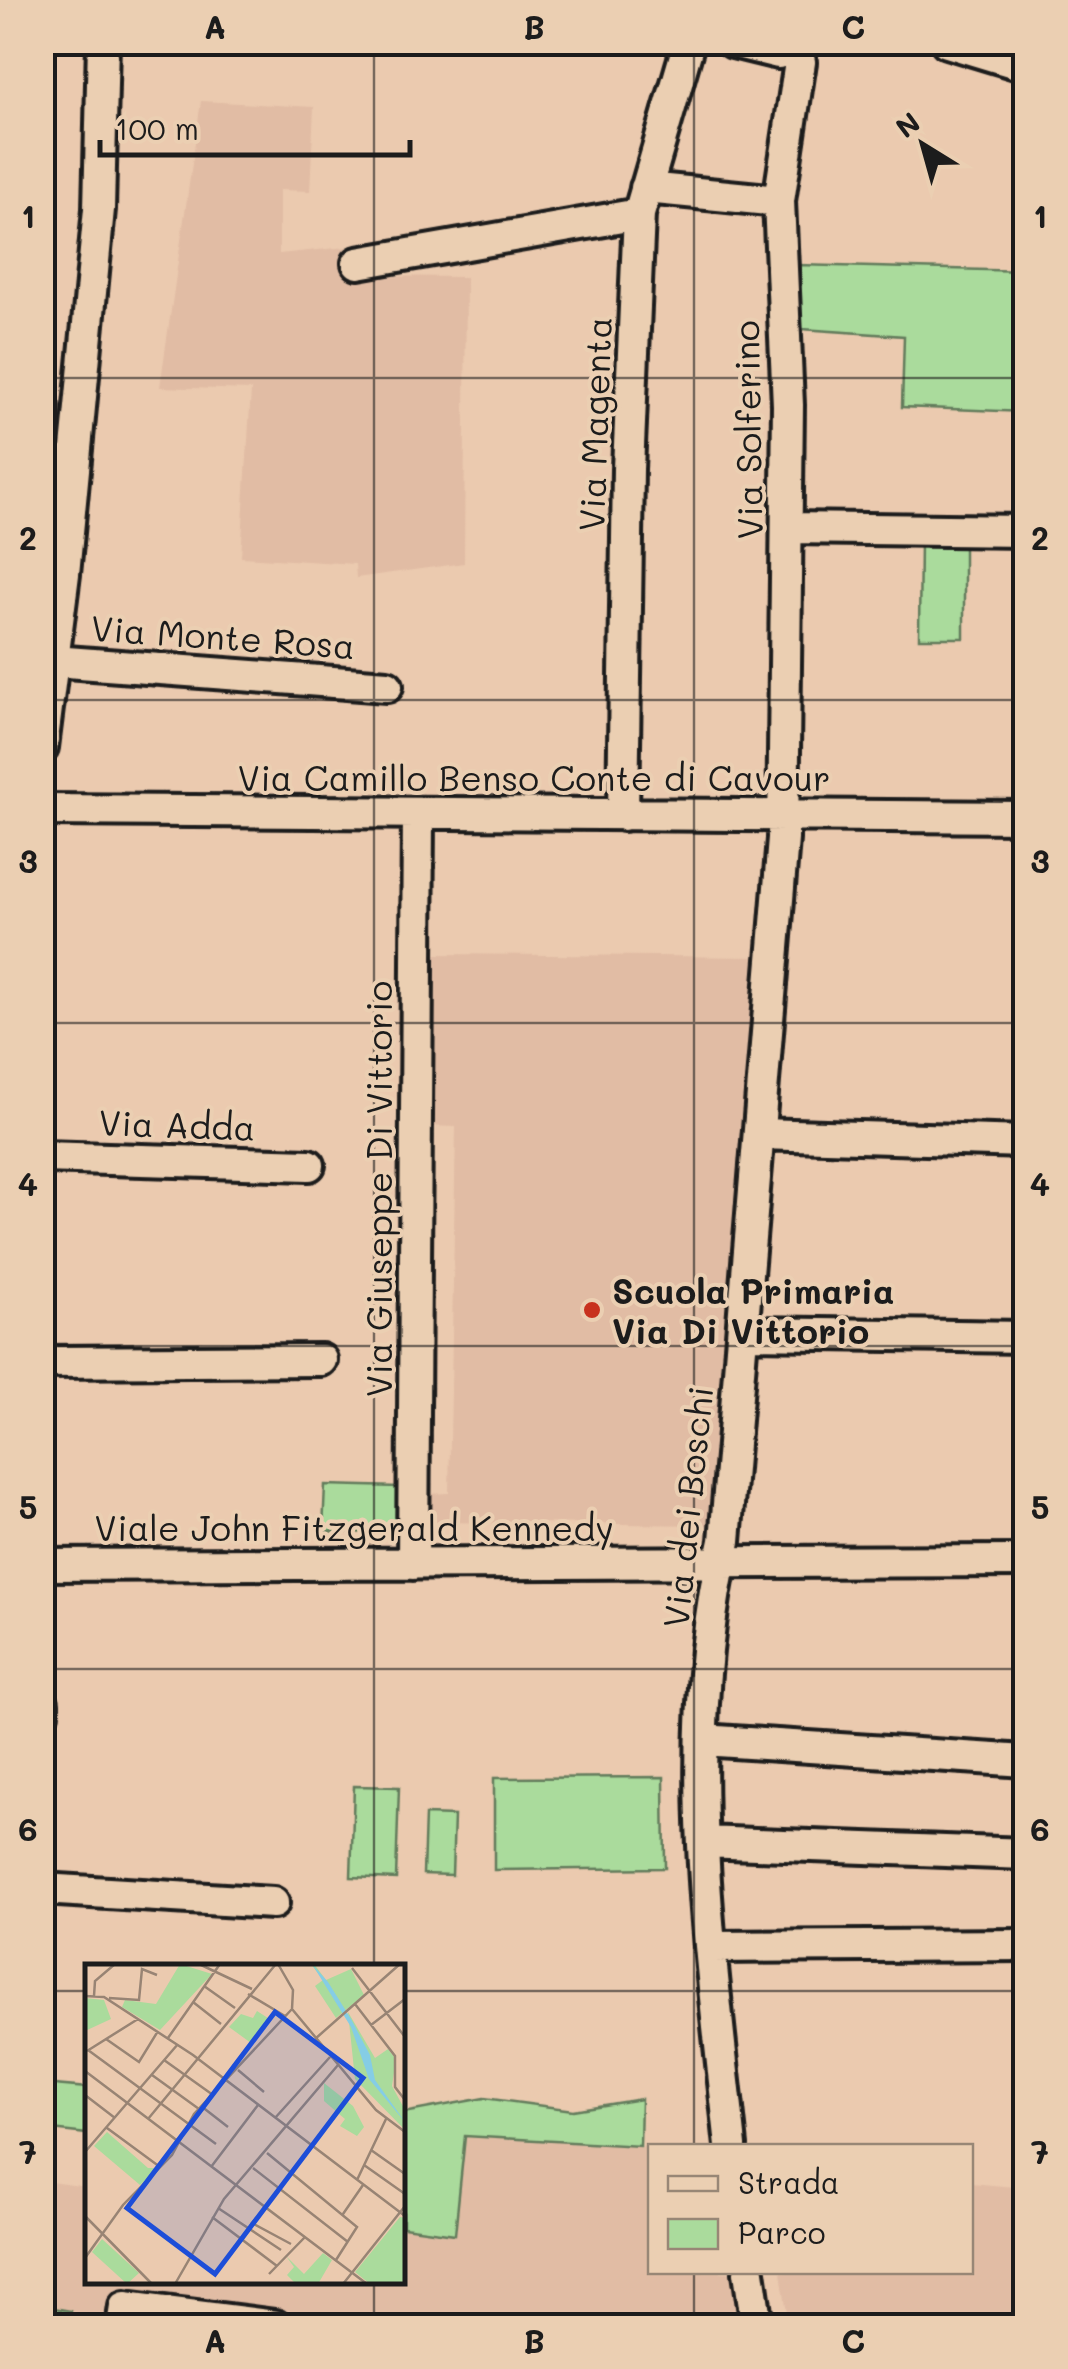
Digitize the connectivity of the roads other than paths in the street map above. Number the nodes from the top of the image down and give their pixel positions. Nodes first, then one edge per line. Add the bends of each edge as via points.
1 (103, 42) edge
2 (689, 42) edge
3 (732, 42) edge
4 (948, 42) edge
5 (798, 44) edge
6 (1026, 66) edge
7 (642, 201) junction
8 (779, 201) junction
9 (358, 263) dead end
10 (787, 528) junction
11 (1026, 531) edge
12 (54, 661) junction
13 (387, 686) dead end
14 (42, 747) edge
15 (42, 810) edge
16 (418, 814) junction
17 (623, 815) junction
18 (782, 816) junction
19 (1026, 817) edge
20 (759, 1134) junction
21 (1026, 1142) edge
22 (42, 1157) edge
23 (309, 1165) dead end
24 (742, 1333) junction
25 (1026, 1337) edge
26 (321, 1360) dead end
27 (42, 1362) edge
28 (1026, 1560) edge
29 (413, 1564) junction
30 (720, 1564) junction
31 (42, 1565) edge
32 (42, 1702) edge
33 (42, 1712) edge
34 (702, 1740) junction
35 (1026, 1761) edge
36 (703, 1842) junction
37 (1026, 1854) edge
38 (42, 1889) edge
39 (273, 1903) dead end
40 (1026, 1945) edge
41 (712, 1946) junction
42 (731, 2144) edge
43 (749, 2274) edge
44 (122, 2326) edge
45 (276, 2326) edge
46 (757, 2326) edge

1 - 12 street via 98,209
2 - 7 street, Via Magenta
3 - 5 street via 778,53
4 - 6 street
5 - 8 street, Via Solferino
7 - 8 street
7 - 9 street
7 - 17 street, Via Magenta via 628,469
8 - 10 street, Via Solferino
10 - 11 street
10 - 18 street, Via Solferino
12 - 13 street, Via Monte Rosa
12 - 14 street
15 - 16 street, Via Camillo Benso Conte di Cavour
16 - 17 street, Via Camillo Benso Conte di Cavour
16 - 29 street, Via Giuseppe Di Vittorio
17 - 18 street, Via Camillo Benso Conte di Cavour
18 - 19 street, Via Camillo Benso Conte di Cavour
18 - 20 street, Via dei Boschi
20 - 21 street
20 - 24 street, Via dei Boschi
22 - 23 street, Via Adda
24 - 25 street
24 - 30 street, Via dei Boschi
26 - 27 street
28 - 30 street, Viale John Fitzgerald Kennedy
29 - 30 street, Viale John Fitzgerald Kennedy
29 - 31 street, Viale John Fitzgerald Kennedy
30 - 34 street, Via dei Boschi
32 - 33 street
34 - 35 street
34 - 36 street, Via dei Boschi
36 - 37 street
36 - 41 street, Via dei Boschi
38 - 39 street
40 - 41 street
41 - 42 street, Via dei Boschi
43 - 46 street
44 - 45 street via 125,2307

